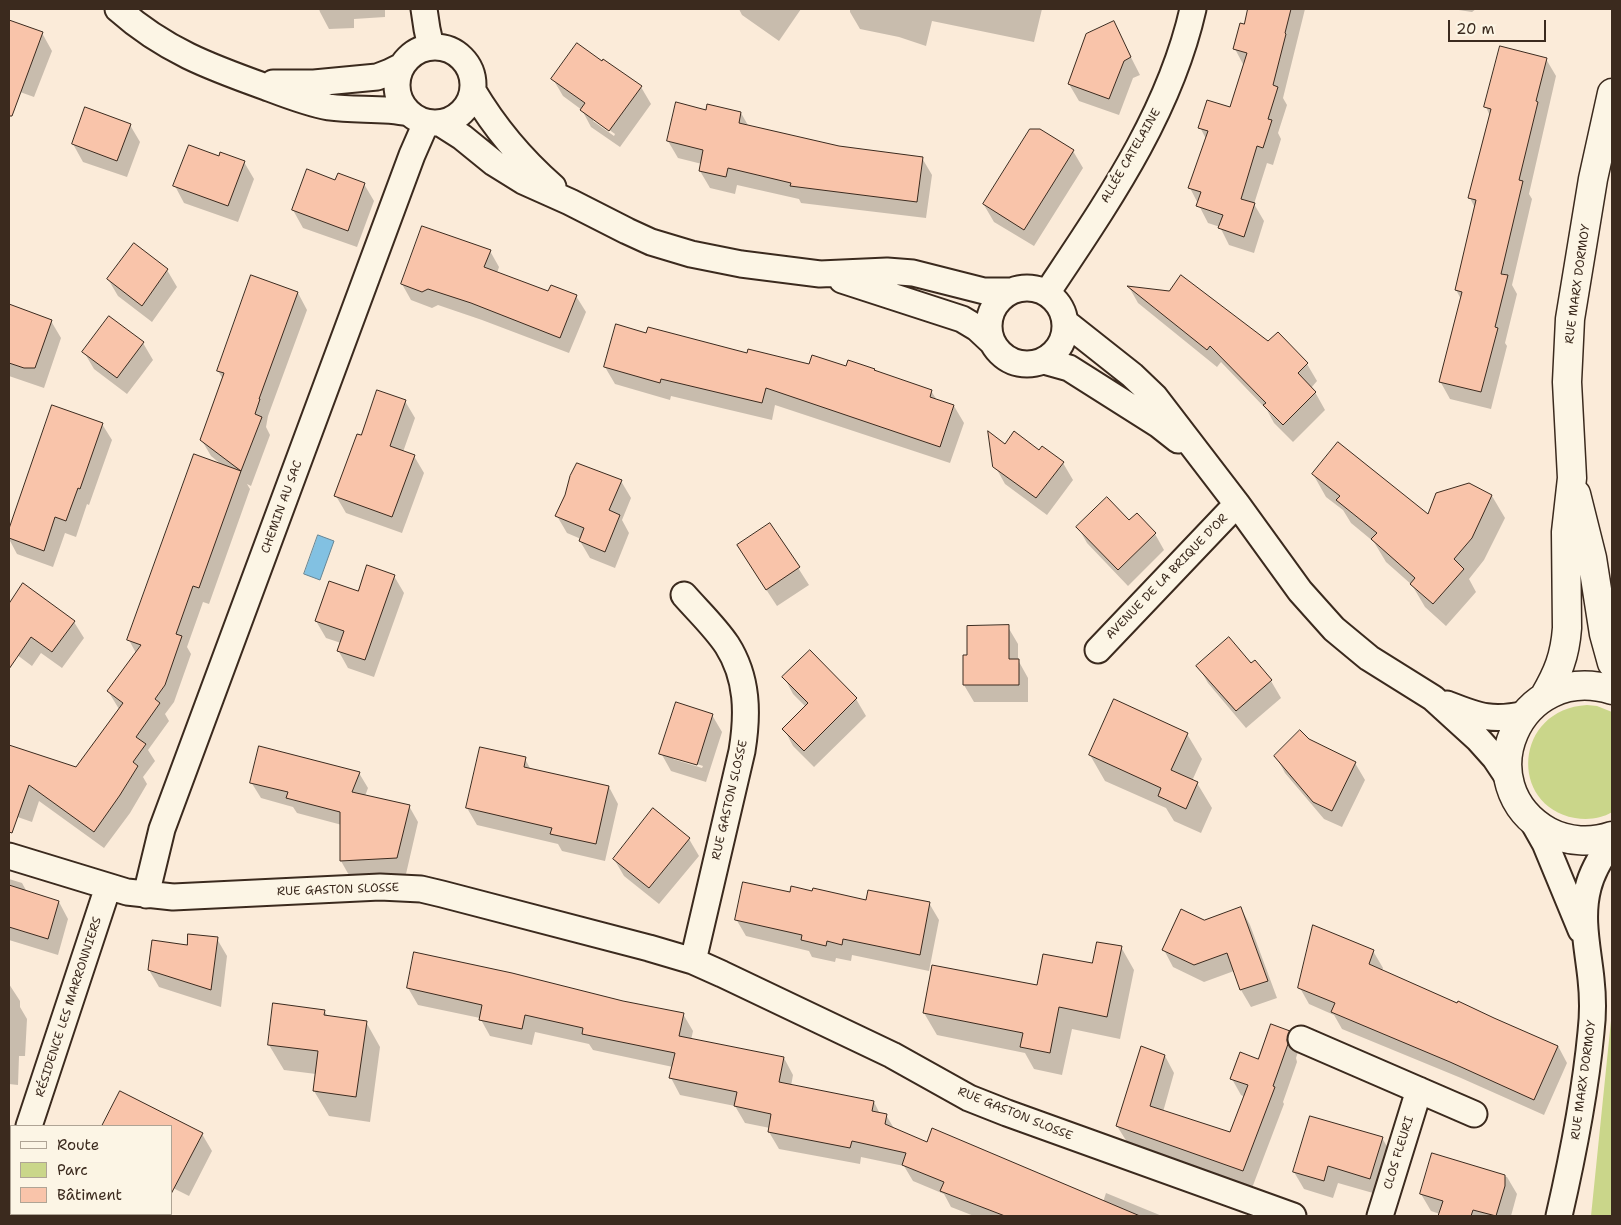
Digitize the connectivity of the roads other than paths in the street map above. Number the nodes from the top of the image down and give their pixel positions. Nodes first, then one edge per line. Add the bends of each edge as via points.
1 (118, 9) edge
2 (424, 9) edge
3 (1193, 9) edge
4 (431, 47) junction
5 (402, 66) junction
6 (252, 82) junction
7 (473, 92) junction
8 (1612, 93) edge
9 (425, 120) junction
10 (570, 202) junction
11 (820, 274) junction
12 (1011, 291) junction
13 (1047, 294) junction
14 (1065, 322) junction
15 (992, 342) junction
16 (1044, 361) junction
17 (1202, 458) junction
18 (1572, 478) junction
19 (1237, 504) junction
20 (684, 595) dead end
21 (1098, 650) dead end
22 (1612, 663) edge
23 (1612, 690) edge
24 (1433, 698) junction
25 (1535, 706) junction
26 (1509, 780) junction
27 (1532, 820) junction
28 (1612, 836) edge
29 (1612, 841) edge
30 (9, 856) edge
31 (108, 887) junction
32 (146, 895) junction
33 (1586, 942) junction
34 (693, 962) junction
35 (1300, 1039) dead end
36 (1419, 1090) junction
37 (1474, 1114) dead end
38 (29, 1125) edge
39 (1293, 1216) edge
40 (1380, 1216) edge
41 (1559, 1216) edge

1 - 6 street via 184,55
2 - 4 street
3 - 13 street, ALLÉE CATELAINE via 1171,80 1145,137
4 - 5 street via 418,51
4 - 7 street via 452,50 468,64 473,77
5 - 6 street via 377,77 298,84
5 - 9 street via 397,90 401,103
6 - 9 street via 313,104 341,109 389,109
7 - 9 street via 469,105 453,119
7 - 10 street via 503,136
8 - 18 street, RUE MARX DORMOY via 1593,179 1570,319 1567,382
9 - 10 street via 462,137 509,173
9 - 32 street, CHEMIN AU SAC via 162,829
10 - 11 street via 651,242 691,254
11 - 12 street via 907,272 984,291
11 - 15 street via 962,319
12 - 13 street via 1029,288
12 - 15 street via 999,299 992,310 988,322
13 - 14 street via 1061,309
14 - 16 street via 1059,348
14 - 17 street, AVENUE DE LA BRIQUE D'OR via 1144,385
15 - 16 street via 999,353 1011,361 1030,364
16 - 17 street, AVENUE DE LA BRIQUE D'OR via 1069,368 1159,425
17 - 19 street, AVENUE DE LA BRIQUE D'OR
18 - 22 street, RUE MARX DORMOY via 1592,558
18 - 25 street, RUE MARX DORMOY via 1566,532 1566,644 1559,670
19 - 21 street, AVENUE DE LA BRIQUE D'OR
19 - 24 street, AVENUE DE LA BRIQUE D'OR via 1300,591 1334,629 1369,658
20 - 34 street, RUE GASTON SLOSSE via 716,631 734,658 743,684 746,714 742,751
23 - 25 street via 1577,686 1554,692
24 - 25 street, AVENUE DE LA BRIQUE D'OR via 1484,717 1507,718
24 - 26 street, AVENUE DE LA BRIQUE D'OR via 1478,739
25 - 26 street, RUE MARX DORMOY via 1516,729 1510,745
26 - 27 street via 1518,801
27 - 28 street via 1566,838 1592,841
27 - 33 street, RUE MARX DORMOY
29 - 33 street, RUE MARX DORMOY via 1588,888
30 - 31 street, RUE GASTON SLOSSE
31 - 32 street, RUE GASTON SLOSSE
31 - 38 street, RÉSIDENCE LES MARRONNIERS
32 - 34 street, RUE GASTON SLOSSE via 173,897 380,887 421,889
33 - 41 street, RUE MARX DORMOY via 1592,980 1591,1032 1580,1119
34 - 39 street, RUE GASTON SLOSSE via 892,1055 969,1098
35 - 36 street
36 - 37 street
36 - 40 street, CLOS FLEURI

